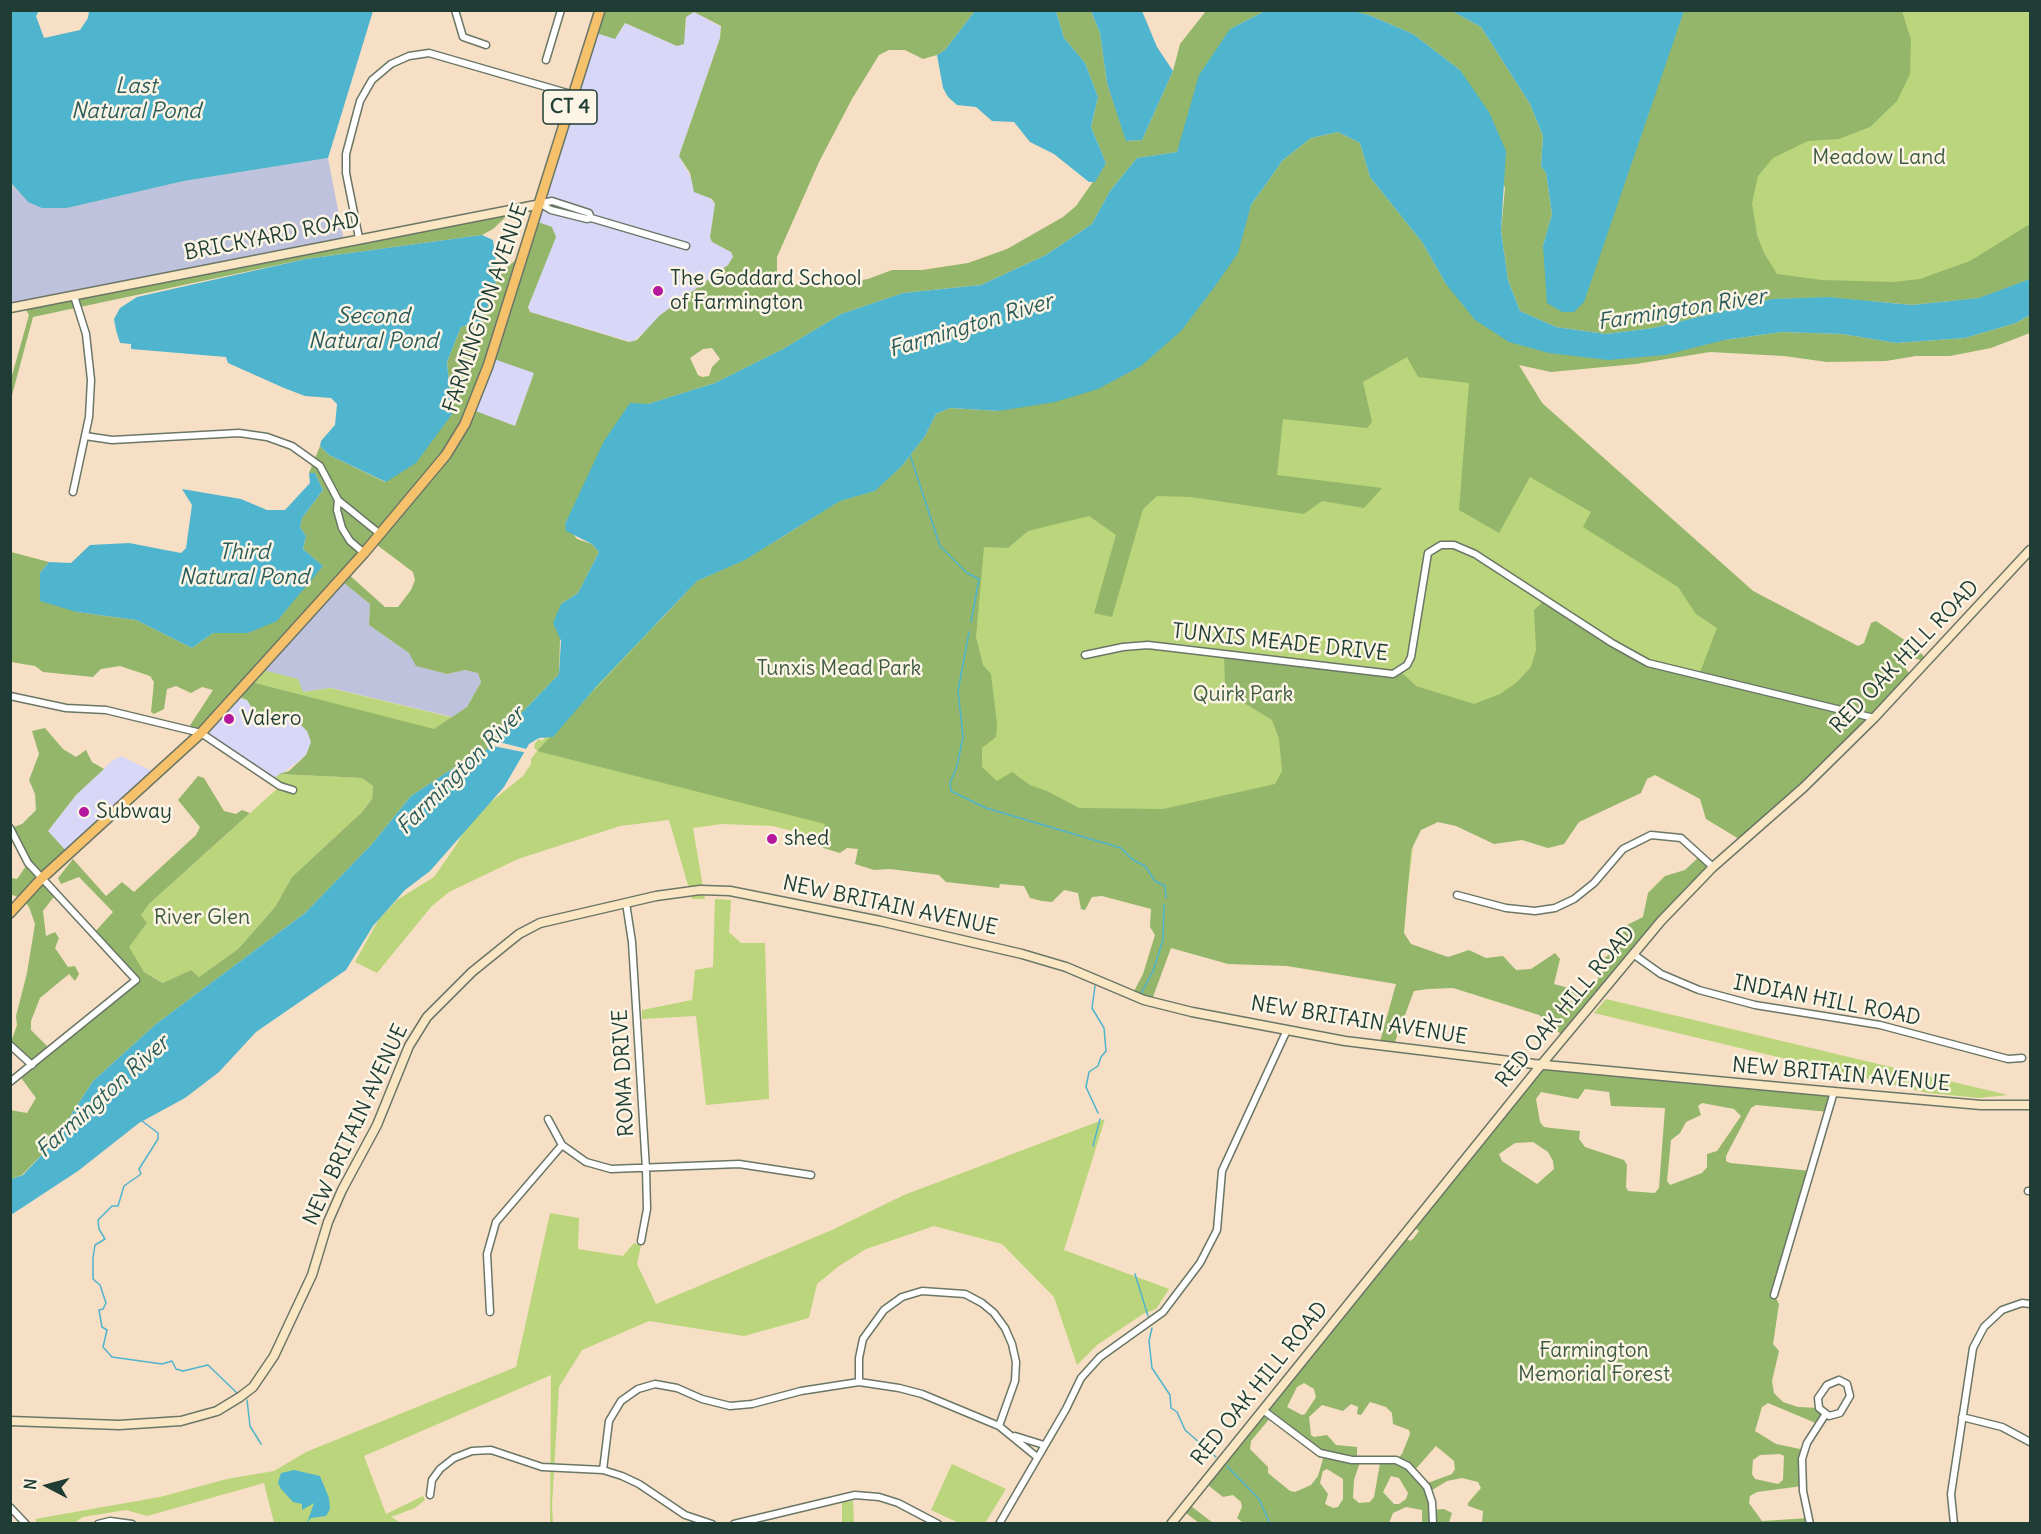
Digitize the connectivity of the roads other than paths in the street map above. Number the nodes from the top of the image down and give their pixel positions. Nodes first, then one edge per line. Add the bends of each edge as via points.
1 (454, 10) edge
2 (561, 10) edge
3 (600, 10) edge
4 (486, 45) dead end
5 (546, 60) dead end
6 (574, 95) junction
7 (541, 204) junction
8 (359, 238) junction
9 (686, 246) dead end
10 (74, 296) junction
11 (10, 308) edge
12 (85, 436) junction
13 (73, 492) dead end
14 (338, 500) junction
15 (380, 534) junction
16 (2031, 550) edge
17 (364, 552) junction
18 (1085, 655) dead end
19 (10, 696) edge
20 (1874, 718) junction
21 (201, 733) junction
22 (293, 790) dead end
23 (10, 828) edge
24 (1713, 867) junction
25 (42, 878) junction
26 (1457, 895) dead end
27 (626, 903) junction
28 (10, 913) edge
29 (1633, 954) junction
30 (1287, 1030) junction
31 (10, 1045) edge
32 (2022, 1058) dead end
33 (32, 1065) junction
34 (1541, 1065) junction
35 (10, 1082) edge
36 (1834, 1092) junction
37 (2031, 1105) edge
38 (548, 1119) dead end
39 (562, 1145) junction
40 (646, 1169) junction
41 (811, 1175) dead end
42 (641, 1241) dead end
43 (1774, 1295) dead end
44 (2031, 1304) edge
45 (490, 1312) dead end
46 (859, 1382) junction
47 (1263, 1410) junction
48 (1825, 1415) junction
49 (1962, 1417) junction
50 (10, 1421) edge
51 (999, 1426) junction
52 (1015, 1436) junction
53 (2031, 1442) edge
54 (1044, 1445) junction
55 (1037, 1457) junction
56 (603, 1470) junction
57 (430, 1495) dead end
58 (10, 1507) edge
59 (26, 1524) edge
60 (98, 1524) edge
61 (132, 1524) edge
62 (712, 1524) edge
63 (734, 1524) edge
64 (938, 1524) edge
65 (999, 1524) edge
66 (1171, 1524) edge
67 (1433, 1524) edge
68 (1810, 1524) edge
69 (1954, 1524) edge

1 - 4 street via 463,37
2 - 5 street
3 - 6 main road, FARMINGTON AVENUE / CT 4
6 - 7 main road, FARMINGTON AVENUE / CT 4
6 - 8 street via 429,53 391,64 372,80 360,102 345,154
7 - 8 street, BRICKYARD ROAD
7 - 9 street
7 - 15 main road, FARMINGTON AVENUE / CT 4 via 465,424 446,455
8 - 10 street, BRICKYARD ROAD
10 - 11 street, BRICKYARD ROAD
10 - 12 street via 90,360
12 - 13 street
12 - 14 street via 112,440 238,433 267,437 294,447 320,466
14 - 15 street
14 - 17 street via 342,528
15 - 17 main road, FARMINGTON AVENUE / CT 4
16 - 20 street, RED OAK HILL ROAD
17 - 21 main road, FARMINGTON AVENUE / CT 4
18 - 20 street, TUNXIS MEADE DRIVE via 1148,645 1393,674 1407,665 1411,657 1428,553 1441,545 1454,545 1475,554 1648,663
19 - 21 street via 66,708 106,710
20 - 24 street, RED OAK HILL ROAD via 1804,787
21 - 22 street via 273,782
21 - 25 main road, FARMINGTON AVENUE / CT 4
23 - 25 street via 28,863
24 - 26 street via 1681,837 1651,835 1623,849 1594,883 1555,908 1506,908
24 - 29 street, RED OAK HILL ROAD
25 - 28 main road, FARMINGTON AVENUE / CT 4
25 - 33 street via 136,980
27 - 30 street, NEW BRITAIN AVENUE via 685,891 730,891 1022,954 1066,967 1144,1000
27 - 40 street, ROMA DRIVE via 632,942
27 - 50 street, NEW BRITAIN AVENUE via 540,924 519,934 472,972 427,1017 409,1046 377,1125 342,1190 299,1306 269,1366 253,1387 217,1412 181,1421 119,1425
29 - 32 street, INDIAN HILL ROAD via 1661,974 1743,1002 1880,1025 2008,1059
29 - 34 street, RED OAK HILL ROAD
30 - 34 street, NEW BRITAIN AVENUE
30 - 54 street via 1222,1171 1217,1230 1200,1263 1163,1312 1100,1357 1081,1378
31 - 33 street
33 - 35 street
34 - 36 street, NEW BRITAIN AVENUE
34 - 47 street, RED OAK HILL ROAD
36 - 37 street, NEW BRITAIN AVENUE via 1981,1105
36 - 43 street
38 - 39 street
39 - 40 street via 586,1162 612,1169
39 - 45 street via 496,1222 487,1254
40 - 41 street via 739,1164
40 - 42 street, ROMA DRIVE via 647,1209
44 - 49 street via 2002,1310 1984,1327 1972,1348
46 - 51 street via 922,1394
46 - 51 street via 863,1339 884,1310 903,1297 922,1291 965,1294 994,1313 1012,1344 1015,1381
46 - 56 street via 730,1406 677,1388 655,1384 638,1389 621,1401 609,1420
47 - 66 street, RED OAK HILL ROAD
47 - 67 street via 1320,1453 1352,1460 1396,1460 1408,1466 1427,1487
48 - 48 street via 1837,1415 1846,1404 1851,1392 1844,1382 1830,1382 1821,1394 1818,1403
48 - 68 street via 1802,1459
49 - 53 street via 2002,1427
49 - 69 street via 1950,1494
51 - 52 street
52 - 54 street
52 - 55 street
54 - 55 street
55 - 65 street
56 - 57 street via 542,1467 503,1452 472,1450 440,1469 432,1480
56 - 62 street via 639,1484 685,1515
58 - 59 street
60 - 61 street
63 - 64 street via 855,1495 889,1500

